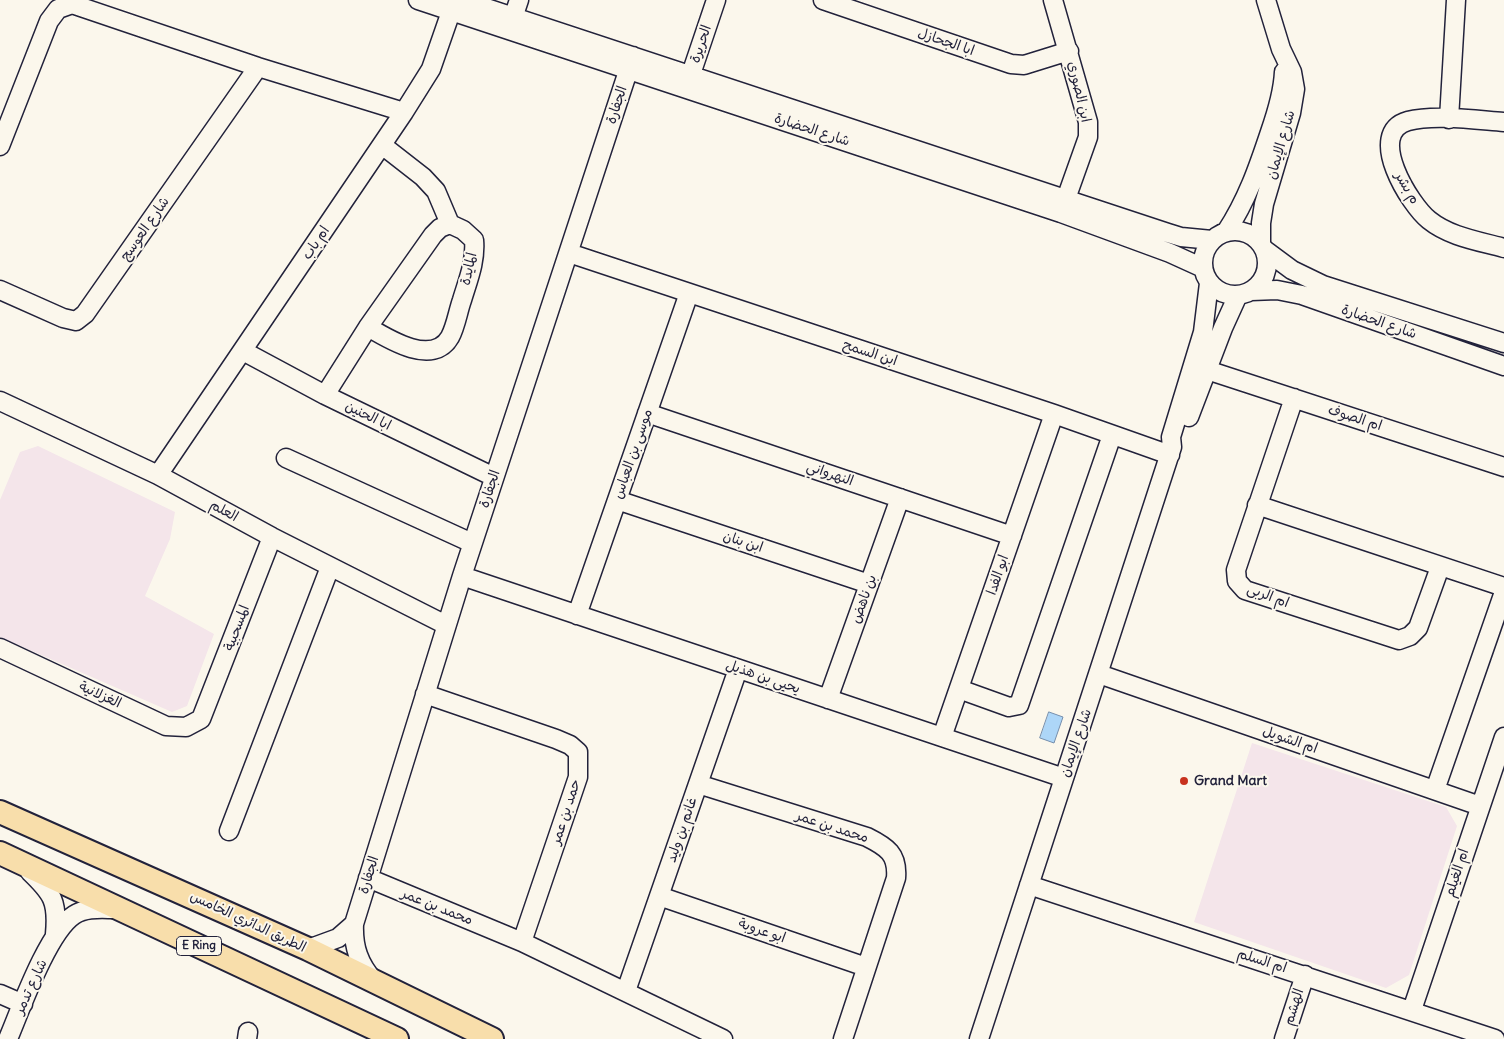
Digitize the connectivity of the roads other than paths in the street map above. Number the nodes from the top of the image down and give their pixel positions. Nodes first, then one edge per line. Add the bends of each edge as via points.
1 (418, 0) edge
2 (519, 0) edge
3 (716, 0) edge
4 (823, 0) edge
5 (1053, 0) edge
6 (1266, 0) edge
7 (1456, 0) edge
8 (457, 4) edge
9 (511, 24) junction
10 (1281, 49) junction
11 (1069, 51) junction
12 (631, 63) junction
13 (258, 67) junction
14 (688, 82) junction
15 (404, 112) junction
16 (1449, 119) junction
17 (1504, 122) edge
18 (1, 140) edge
19 (382, 145) junction
20 (1064, 206) junction
21 (450, 224) junction
22 (1219, 236) junction
23 (1263, 247) junction
24 (1504, 248) edge
25 (569, 253) junction
26 (1206, 276) junction
27 (0, 290) edge
28 (689, 293) junction
29 (1245, 293) junction
30 (368, 327) junction
31 (1504, 343) edge
32 (243, 351) junction
33 (1504, 366) edge
34 (1207, 370) junction
35 (325, 395) junction
36 (1294, 398) junction
37 (0, 401) edge
38 (647, 413) junction
39 (1054, 414) junction
40 (1112, 434) junction
41 (1171, 451) junction
42 (286, 458) dead end
43 (1504, 467) edge
44 (158, 475) junction
45 (494, 477) junction
46 (900, 498) junction
47 (617, 500) junction
48 (1257, 505) junction
49 (1012, 536) junction
50 (272, 537) junction
51 (472, 543) junction
52 (330, 567) junction
53 (1440, 567) junction
54 (462, 576) junction
55 (869, 584) junction
56 (1504, 587) edge
57 (1504, 592) edge
58 (577, 615) junction
59 (446, 625) junction
60 (0, 648) edge
61 (738, 669) junction
62 (1100, 674) junction
63 (959, 689) junction
64 (425, 694) junction
65 (828, 699) junction
66 (201, 719) joint
67 (942, 737) junction
68 (1504, 738) edge
69 (1064, 778) junction
70 (698, 784) junction
71 (1435, 790) junction
72 (1480, 806) junction
73 (0, 812) edge
74 (229, 831) dead end
75 (9, 857) edge
76 (368, 878) junction
77 (1029, 885) junction
78 (659, 896) junction
79 (120, 909) junction
80 (354, 924) junction
81 (56, 934) junction
82 (522, 942) junction
83 (308, 949) junction
84 (866, 967) junction
85 (1305, 975) junction
86 (376, 983) junction
87 (626, 991) junction
88 (0, 994) edge
89 (22, 1004) junction
90 (1412, 1010) junction
91 (8, 1039) edge
92 (397, 1039) edge
93 (492, 1039) edge
94 (723, 1039) edge
95 (843, 1039) edge
96 (979, 1039) edge
97 (1284, 1039) edge
98 (1495, 1039) edge

1 - 8 street, شارع الحضارة
2 - 9 street
3 - 14 street, الحريرة
4 - 11 street, ابا الجحازل via 1010,64 1024,65
5 - 11 street, ابن الصوري
6 - 10 street, شارع الإيمان
7 - 16 street
8 - 9 street, شارع الحضارة
8 - 15 street, ام باب via 431,69
9 - 12 street, شارع الحضارة
10 - 22 street, شارع الإيمان via 1283,91 1276,114 1245,201
10 - 23 street, شارع الإيمان via 1292,72 1295,89 1292,113 1264,204 1261,223
11 - 20 street, ابن الصوري via 1088,122 1088,137
12 - 14 street, شارع الحضارة
12 - 25 street, الجفارة
13 - 15 street
13 - 18 street via 72,4 58,9 49,21
13 - 27 street, شارع العوسج via 85,314 76,321 63,318
14 - 20 street, شارع الحضارة
15 - 19 street, ام باب
16 - 17 street, م بشر
16 - 24 street, م بشر via 1408,122 1400,126 1389,144 1390,159 1429,220 1452,234
19 - 21 street via 436,191
19 - 32 street, ام باب
20 - 22 street, شارع الحضارة via 1181,237
20 - 26 street, شارع الحضارة via 1170,252
21 - 30 street via 432,235
21 - 30 street, المايدة via 474,240 476,255 450,337 439,348 424,350 396,344
22 - 23 street via 1241,231
22 - 26 street via 1204,253
23 - 29 street via 1268,266 1266,273 1263,280
23 - 31 street, شارع الحضارة via 1292,270 1323,285
25 - 28 street, ابن السمح
25 - 45 street, الجفارة
26 - 29 street via 1222,293
26 - 41 street, شارع الإيمان via 1203,332 1171,437
28 - 38 street, موسى بن العباس
28 - 39 street, ابن السمح
29 - 33 street, شارع الحضارة via 1277,290 1302,295
29 - 34 street, شارع الإيمان via 1223,328
30 - 35 street
32 - 35 street, ابا الحنين
32 - 44 street, ام باب
34 - 36 street, ام الصوف
34 - 41 street, شارع الإيمان via 1180,441
35 - 45 street, ابا الحنين
36 - 43 street, ام الصوف
36 - 48 street, ام الربى
37 - 44 street, العلم
38 - 46 street, النهرواني
38 - 47 street, موسى بن العباس
39 - 40 street, ابن السمح
39 - 49 street, ابو الفدا
40 - 41 street, ابن السمح
40 - 63 street via 1019,705 1009,707
41 - 62 street, شارع الإيمان
42 - 51 street
44 - 50 street, العلم
45 - 51 street, الجفارة
46 - 49 street, النهرواني
46 - 55 street, بن ناهض
47 - 55 street, ابن بنان
47 - 58 street, موسى بن العباس
48 - 53 street
48 - 53 street, ام الربى via 1236,570 1237,581 1245,590 1399,640 1418,628
49 - 63 street, ابو الفدا
50 - 52 street, العلم
50 - 66 street, المسحبية
51 - 54 street, الجفارة
52 - 59 street, العلم
52 - 74 street
53 - 56 street
54 - 58 street, يحيى بن هذيل
54 - 59 street, الجفارة
55 - 65 street, بن ناهض
57 - 71 street
58 - 61 street, يحيى بن هذيل
59 - 64 street, الجفارة
60 - 66 street, الغزلانية via 166,726 186,727
61 - 65 street, يحيى بن هذيل
61 - 70 street, غانم بن وليد
62 - 69 street, شارع الإيمان
62 - 71 street, ام الشويل
63 - 67 street, ابو الفدا
64 - 76 street, الجفارة
64 - 82 street, حمد بن عمر via 556,739 578,752 578,777
65 - 67 street, يحيى بن هذيل
67 - 69 street, يحيى بن هذيل
68 - 72 street, ام الغيلم
69 - 77 street, شارع الإيمان
70 - 78 street, غانم بن وليد
70 - 84 street, محمد بن عمر via 867,837 891,853 897,865 896,878
71 - 72 street, ام الشويل
72 - 90 street, ام الغيلم
73 - 83 main road, الطريق الدائري الخامس
75 - 79 main road, E Ring
75 - 81 street, شارع تدمر via 51,894 56,910
76 - 80 street, الجفارة
76 - 82 street, محمد بن عمر
77 - 85 street, ام السلم
77 - 96 street, شارع الإيمان
78 - 84 street, ابو عروبة
78 - 87 street, غانم بن وليد
79 - 81 street, شارع تدمر via 84,910 68,920
79 - 92 main road, E Ring
80 - 83 street via 338,938
80 - 86 street, الجفارة via 353,937 358,956
81 - 89 street, شارع تدمر
82 - 87 street, محمد بن عمر
83 - 86 main road, الطريق الدائري الخامس
84 - 95 street, محمد بن عمر
85 - 90 street, ام السلم
85 - 97 street, الهشم
86 - 93 main road, الطريق الدائري الخامس
87 - 94 street, محمد بن عمر
88 - 89 street
89 - 91 street, شارع تدمر
90 - 98 street, ام السلم

